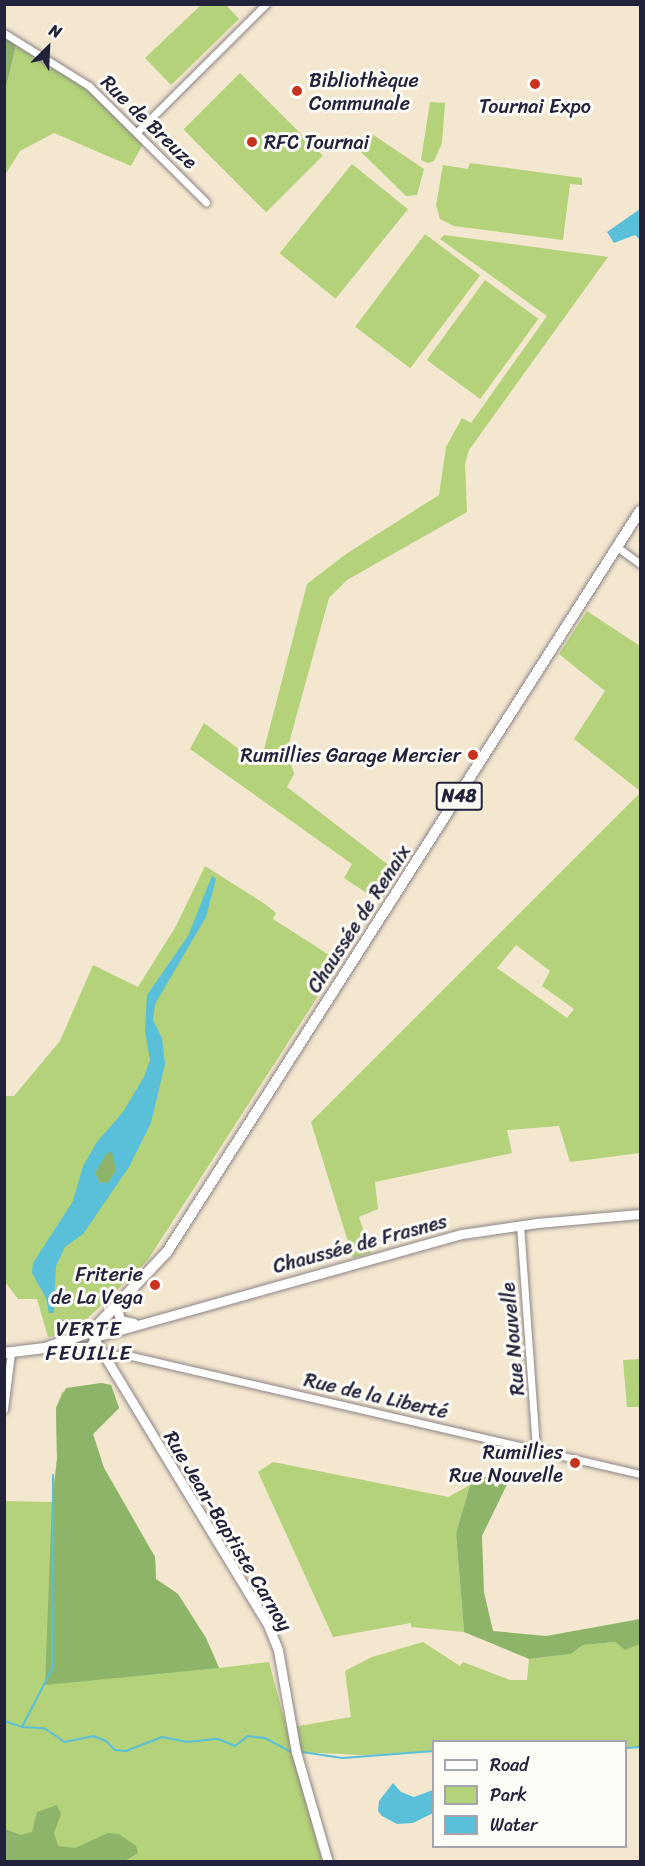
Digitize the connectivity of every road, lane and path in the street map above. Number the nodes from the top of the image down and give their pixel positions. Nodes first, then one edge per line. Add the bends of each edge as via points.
1 (266, 4) edge
2 (4, 33) edge
3 (137, 132) junction
4 (206, 201) dead end
5 (640, 511) edge
6 (618, 547) junction
7 (640, 564) edge
8 (640, 1214) edge
9 (520, 1225) junction
10 (117, 1307) junction
11 (140, 1323) junction
12 (91, 1341) junction
13 (45, 1348) junction
14 (8, 1353) edge
15 (104, 1355) junction
16 (4, 1409) edge
17 (536, 1450) junction
18 (640, 1474) edge
19 (328, 1862) edge

1 - 3 street
2 - 3 street, Rue de Breuze via 81,80
3 - 4 street, Rue de Breuze
5 - 6 main road, Chaussée de Renaix / N48
6 - 7 street
6 - 10 main road, Chaussée de Renaix / N48 via 167,1252
8 - 9 main road, Chaussée de Frasnes
9 - 11 main road, Chaussée de Frasnes via 462,1234
9 - 17 street, Rue Nouvelle
10 - 11 main road via 123,1322
10 - 12 main road, Chaussée de Renaix / N48
11 - 12 main road, Chaussée de Frasnes
12 - 13 main road, N48
12 - 13 main road, N48 via 78,1336
12 - 15 main road
13 - 14 main road, N48
14 - 16 street
15 - 17 street, Rue de la Liberté via 127,1355
15 - 19 main road, Rue Jean-Baptiste Carnoy via 268,1625 278,1650 301,1770
17 - 18 street, Rue de la Liberté

